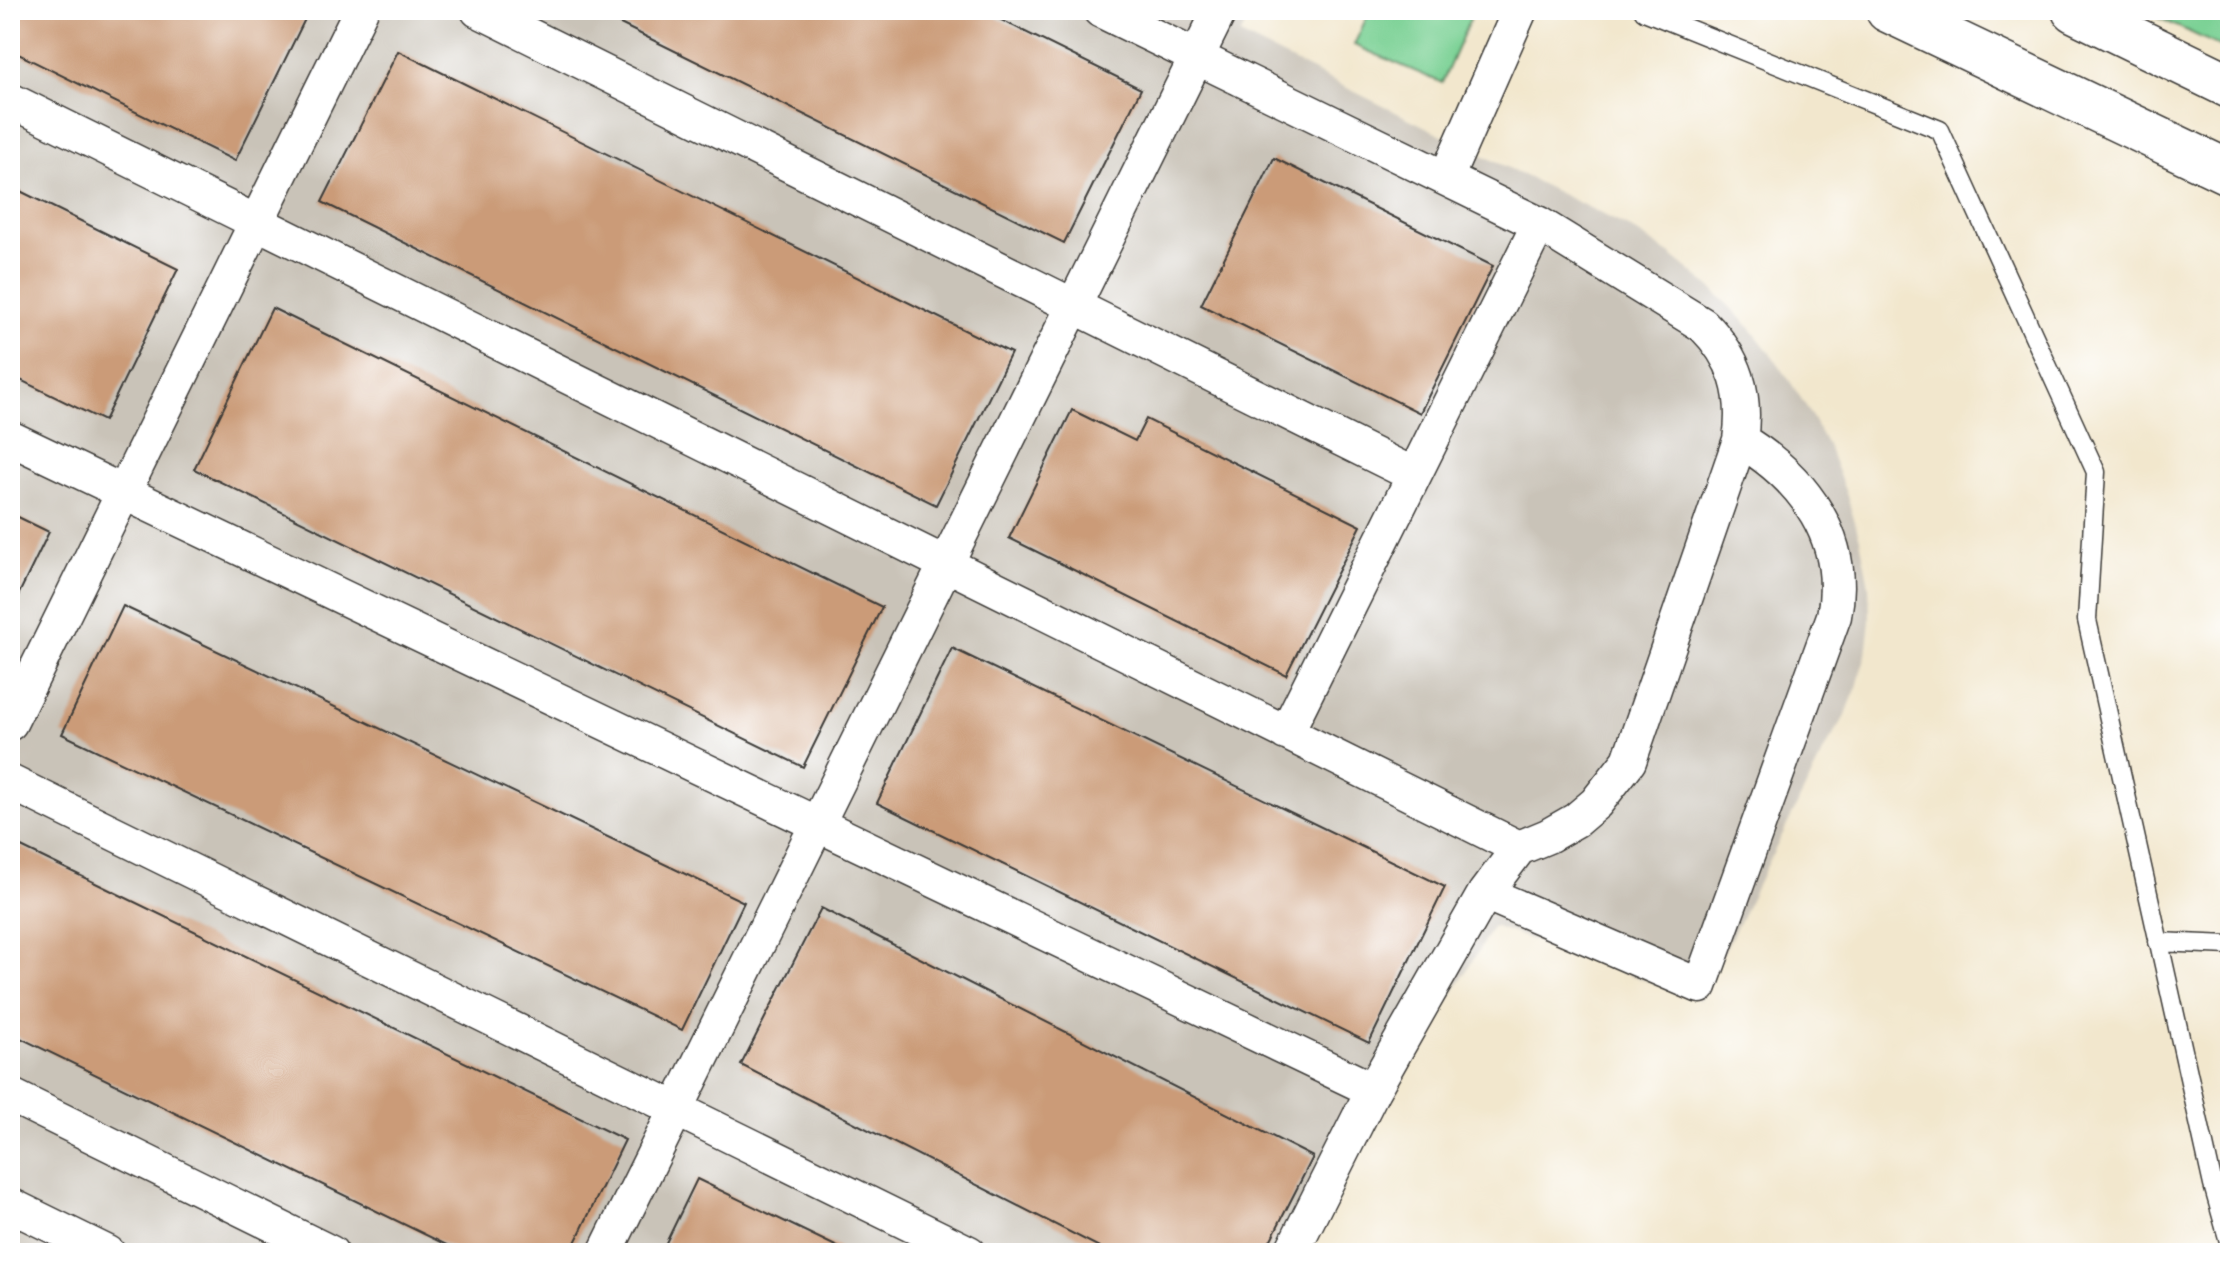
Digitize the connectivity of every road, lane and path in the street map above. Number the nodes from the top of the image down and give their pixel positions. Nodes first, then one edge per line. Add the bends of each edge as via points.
1 (361, 10) edge
2 (478, 10) edge
3 (1100, 10) edge
4 (1220, 10) edge
5 (1520, 10) edge
6 (1888, 10) edge
7 (2074, 10) edge
8 (1644, 11) edge
9 (1197, 57) junction
10 (2230, 86) edge
11 (10, 100) edge
12 (2230, 173) edge
13 (1446, 178) junction
14 (257, 222) junction
15 (1539, 224) junction
16 (1073, 306) junction
17 (10, 438) edge
18 (1740, 440) junction
19 (1414, 475) junction
20 (124, 493) junction
21 (946, 564) junction
22 (10, 723) edge
23 (1286, 733) junction
24 (10, 782) edge
25 (817, 824) junction
26 (1519, 848) junction
27 (1485, 893) junction
28 (2158, 942) junction
29 (2230, 945) edge
30 (1373, 1090) junction
31 (10, 1095) edge
32 (676, 1110) junction
33 (10, 1205) edge
34 (2230, 1245) edge
35 (108, 1253) edge
36 (331, 1253) edge
37 (605, 1253) edge
38 (969, 1253) edge
39 (1291, 1253) edge

1 - 14 street
2 - 16 street
3 - 9 street
4 - 9 street
5 - 13 street
6 - 12 street
7 - 10 street
8 - 28 lane via 1940,130 2096,472 2087,620
9 - 13 street
9 - 16 street
11 - 14 street
13 - 15 street
14 - 20 street
14 - 21 street
15 - 18 street via 1686,313 1718,340 1738,377
15 - 19 street
16 - 19 street
16 - 21 street
17 - 20 street
18 - 26 street via 1629,761 1576,820
18 - 27 street via 1780,467 1811,504 1835,558 1838,593 1700,986
19 - 23 street
20 - 22 street
20 - 25 street
21 - 23 street
21 - 25 street
23 - 26 street
24 - 32 street
25 - 30 street
25 - 32 street
26 - 27 street
27 - 30 street
28 - 29 lane
28 - 34 lane
30 - 39 street
31 - 36 street
32 - 37 street
32 - 38 street
33 - 35 street

